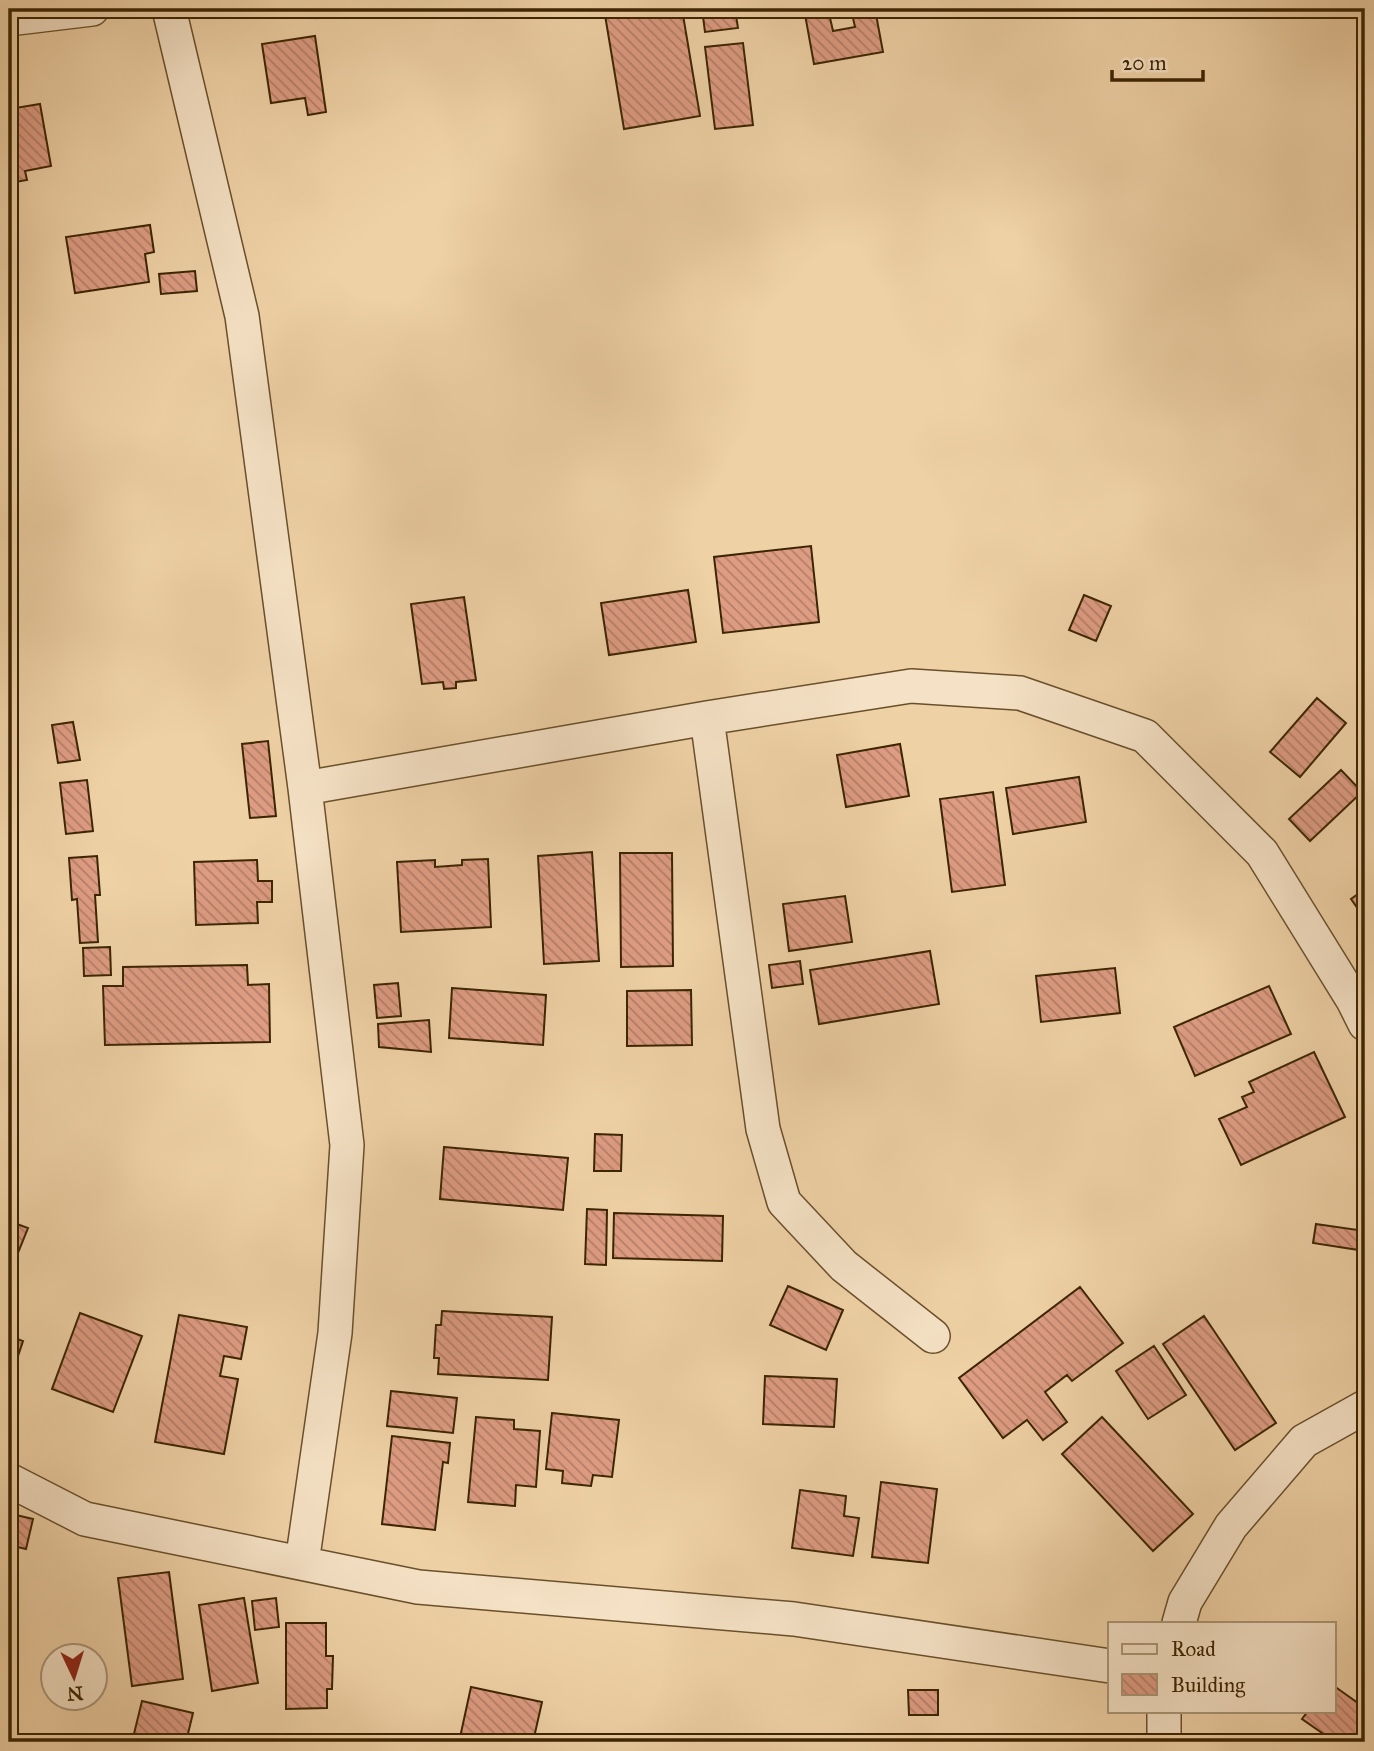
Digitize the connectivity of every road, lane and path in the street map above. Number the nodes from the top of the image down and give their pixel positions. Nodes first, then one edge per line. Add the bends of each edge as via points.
1 (92, 9) edge
2 (169, 9) edge
3 (9, 19) edge
4 (707, 718) junction
5 (305, 788) junction
6 (1365, 1024) edge
7 (933, 1336) dead end
8 (1365, 1408) edge
9 (9, 1480) edge
10 (302, 1563) junction
11 (1179, 1622) edge
12 (1108, 1666) edge
13 (1164, 1712) edge
14 (1164, 1742) edge

1 - 3 street
2 - 5 street via 242,316
4 - 5 street
4 - 6 street via 911,686 1020,693 1145,736 1262,853
4 - 7 street via 763,1129 784,1202 844,1266
5 - 10 street via 347,1145 335,1333
8 - 11 street via 1304,1441 1296,1450 1231,1526 1185,1602
9 - 10 street via 85,1519
10 - 12 street via 418,1587 794,1619
13 - 14 street

